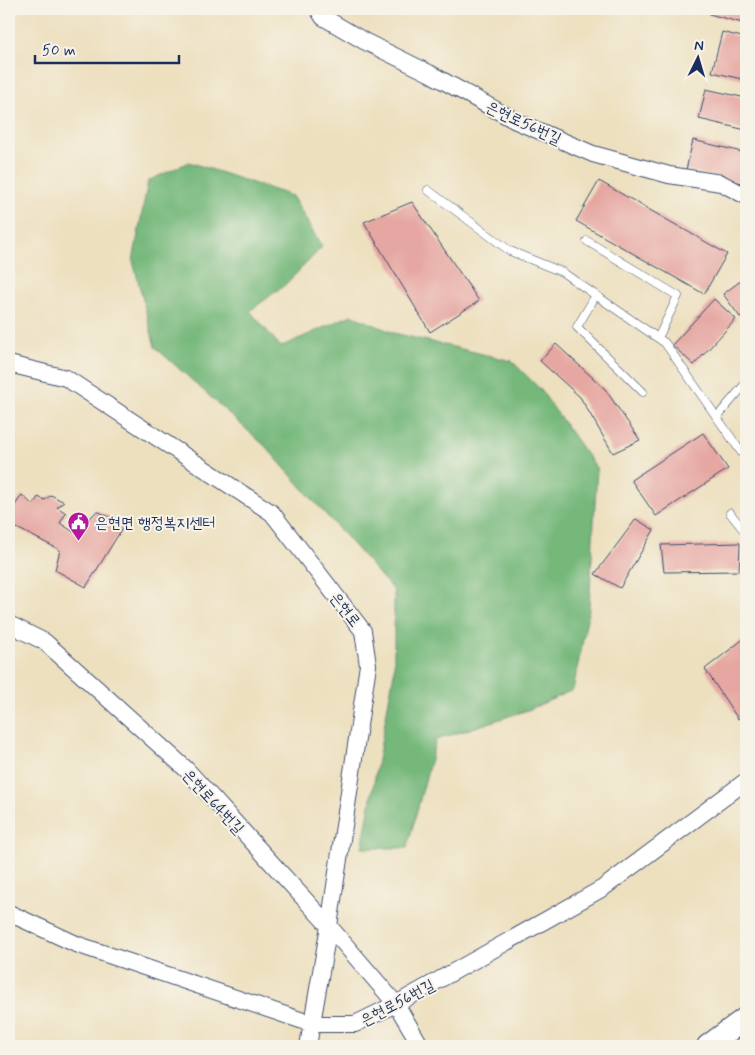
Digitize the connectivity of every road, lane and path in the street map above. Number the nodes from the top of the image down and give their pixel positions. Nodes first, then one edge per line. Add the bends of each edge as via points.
1 (318, 9) edge
2 (428, 190) dead end
3 (746, 196) edge
4 (587, 241) dead end
5 (596, 295) junction
6 (658, 338) junction
7 (9, 364) edge
8 (746, 383) edge
9 (643, 392) dead end
10 (717, 417) junction
11 (746, 459) edge
12 (730, 513) dead end
13 (746, 533) edge
14 (9, 624) edge
15 (746, 781) edge
16 (9, 913) edge
17 (329, 926) junction
18 (396, 1004) junction
19 (746, 1018) edge
20 (312, 1024) junction
21 (308, 1046) edge
22 (421, 1046) edge
23 (708, 1046) edge

1 - 3 street, 은현로56번길 via 323,17 364,42 516,121 593,154 669,175 721,183
2 - 5 lane via 510,251 562,272
4 - 6 lane via 678,296
5 - 6 lane
5 - 9 lane via 577,327
6 - 10 lane via 665,343
7 - 17 street, 은현로 via 66,378 272,513 363,631 368,665
8 - 10 lane
10 - 11 lane
12 - 13 lane
14 - 17 street, 은현로64번길 via 45,642 186,769
15 - 18 street, 은현로56번길 via 603,888
16 - 20 street, 은현로56번길 via 76,944
17 - 18 street, 은현로64번길
17 - 20 street, 은현로
18 - 20 street, 은현로56번길 via 356,1024
18 - 22 street, 은현로64번길
19 - 23 street
20 - 21 street, 은현로

